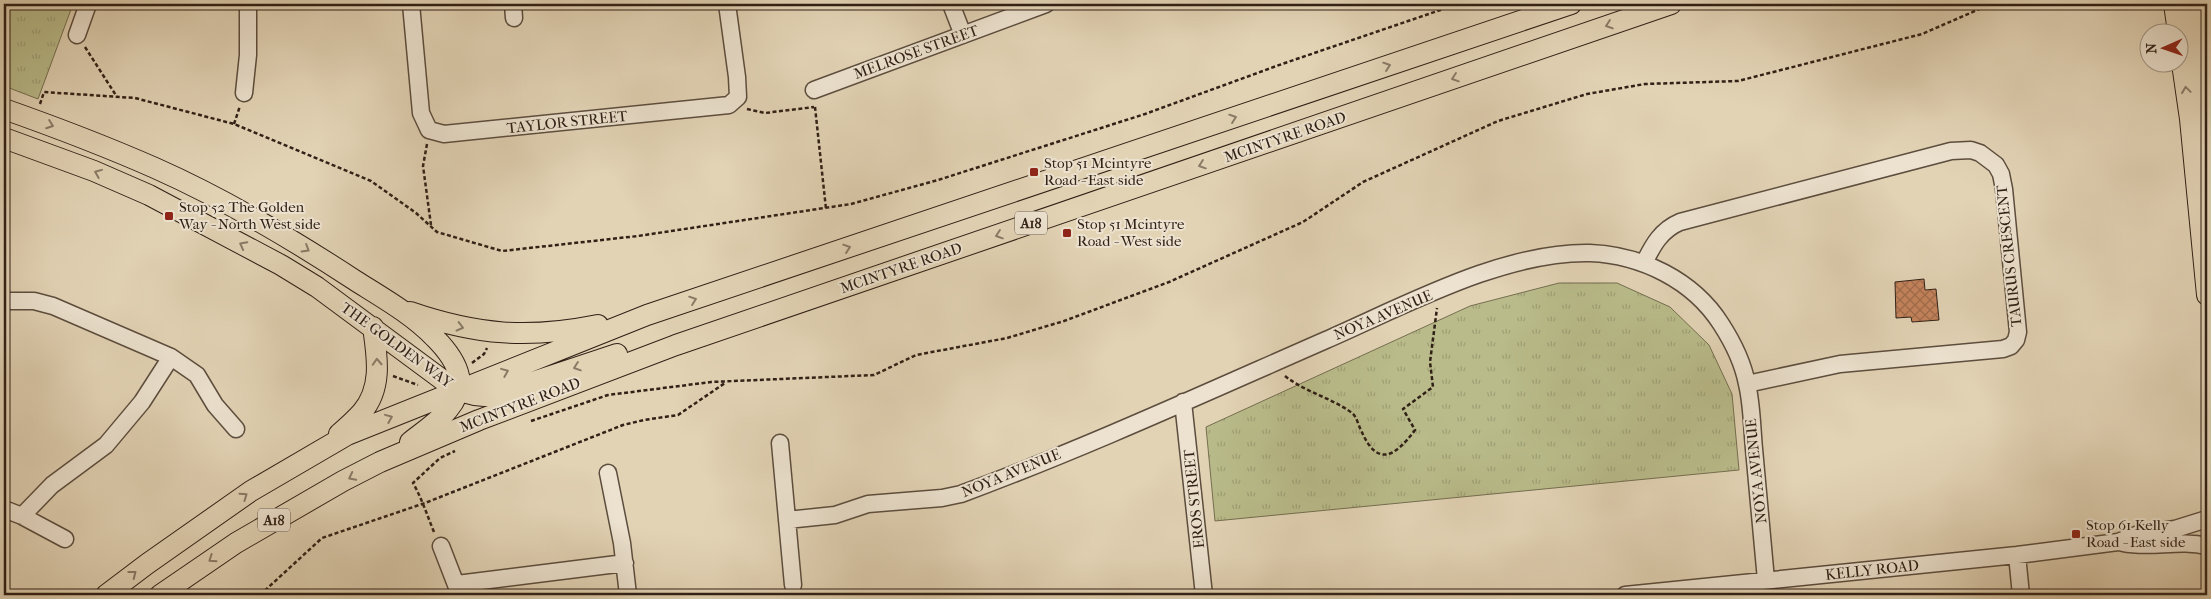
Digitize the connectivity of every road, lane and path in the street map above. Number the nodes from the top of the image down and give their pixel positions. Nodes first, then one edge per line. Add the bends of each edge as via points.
1 (88, 4) edge
2 (248, 4) edge
3 (411, 4) edge
4 (727, 4) edge
5 (952, 4) edge
6 (1046, 4) edge
7 (1458, 4) edge
8 (1571, 4) edge
9 (1672, 4) edge
10 (1991, 4) edge
11 (2174, 4) edge
12 (2194, 4) edge
13 (2176, 22) edge
14 (77, 35) joint
15 (963, 35) junction
16 (2183, 72) edge
17 (814, 90) joint
18 (244, 93) dead end
19 (117, 97) junction
20 (729, 106) junction
21 (815, 106) junction
22 (4, 109) edge
23 (35, 120) junction
24 (429, 130) junction
25 (4, 138) edge
26 (2207, 162) edge
27 (826, 209) junction
28 (432, 227) junction
29 (1644, 263) junction
30 (1441, 290) junction
31 (2207, 295) edge
32 (4, 301) edge
33 (396, 307) junction
34 (647, 316) junction
35 (373, 327) junction
36 (676, 346) junction
37 (487, 347) dead end
38 (171, 357) junction
39 (470, 364) dead end
40 (1270, 364) junction
41 (389, 375) dead end
42 (726, 382) junction
43 (1747, 384) junction
44 (420, 385) dead end
45 (459, 390) junction
46 (1183, 402) junction
47 (522, 424) dead end
48 (236, 429) dead end
49 (780, 443) dead end
50 (328, 445) junction
51 (462, 448) dead end
52 (395, 455) junction
53 (608, 473) dead end
54 (425, 503) junction
55 (4, 509) edge
56 (22, 516) junction
57 (2207, 519) edge
58 (787, 520) junction
59 (65, 539) dead end
60 (2118, 542) junction
61 (441, 546) joint
62 (2207, 546) edge
63 (2017, 555) junction
64 (625, 563) junction
65 (1766, 580) junction
66 (793, 585) dead end
67 (458, 590) edge
68 (106, 595) edge
69 (160, 595) edge
70 (260, 595) edge
71 (628, 595) edge
72 (1204, 595) edge
73 (1625, 595) edge
74 (2021, 595) edge

1 - 14 street
2 - 18 street
3 - 24 street via 421,113
4 - 20 street via 738,97
5 - 15 street
6 - 15 street, MELROSE STREET
7 - 27 path via 1145,114 938,180
34 -> 8 main road, A18
9 -> 36 main road, MCINTYRE ROAD / A18
10 - 42 path via 1922,34 1738,81 1645,84 1587,94 1498,120 1363,182 1303,222 1169,282 1006,338 916,355 874,375
11 - 13 main road
12 - 26 main road
14 - 19 path
15 - 17 street, MELROSE STREET
31 -> 16 main road
17 - 21 path
19 - 23 path via 44,92
19 - 28 path via 135,98 234,124 310,155 371,181
20 - 21 path via 765,112
20 - 24 street, TAYLOR STREET via 444,134
21 - 27 path
22 - 23 main road, THE GOLDEN WAY
23 -> 33 main road, THE GOLDEN WAY via 157,169 226,204 306,249
24 - 28 path via 423,166
35 -> 25 main road, THE GOLDEN WAY via 281,265 150,195
27 - 28 path via 638,236 502,251 437,232
29 - 30 street, NOYA AVENUE via 1590,253 1557,256 1489,272
29 - 43 street, NOYA AVENUE via 1673,278 1710,309 1732,344
29 - 43 street, TAURUS CRESCENT via 1658,238 1680,222 1951,151 1971,150 1996,165 2004,189 2018,332 2011,346 1993,351 1840,364
30 - 40 street, NOYA AVENUE
30 - 40 path via 1431,339 1433,387 1403,409 1414,430 1401,448 1390,455 1378,454 1367,444 1354,414 1291,381
32 - 38 street via 34,301 53,306
33 -> 34 main road via 470,329 531,334 564,332
33 - 45 main road, THE GOLDEN WAY via 435,337 447,351 459,376
45 -> 34 main road, A18
35 - 45 main road, THE GOLDEN WAY
50 -> 35 main road via 362,413 374,391 377,361
36 -> 45 main road via 622,352 494,396 484,397
36 - 52 main road, MCINTYRE ROAD / A18
37 - 39 path via 479,360
38 - 48 street via 197,375
38 - 56 street via 142,402 106,445 52,485
40 - 46 street, NOYA AVENUE
41 - 44 path
42 - 47 path via 608,395
42 - 54 path via 678,414 623,425
43 - 65 street, NOYA AVENUE
50 -> 45 main road, A18
45 - 52 main road via 445,413
46 - 58 street, NOYA AVENUE via 961,494 868,504 835,514
46 - 72 street, EROS STREET
49 - 58 street
68 -> 50 main road, A18 via 251,491
51 - 54 path via 440,458 413,483
52 -> 69 main road, MCINTYRE ROAD / A18 via 282,515
53 - 64 street
54 - 61 path
54 - 70 path via 322,538
55 - 56 street
56 - 59 street
57 - 60 street, KELLY ROAD
58 - 66 street
60 - 62 street, KELLY ROAD via 2136,546 2192,543
60 - 63 street, KELLY ROAD
61 - 67 street
63 - 65 street, KELLY ROAD
63 - 74 street
64 - 67 street
64 - 71 street
65 - 73 street, KELLY ROAD

